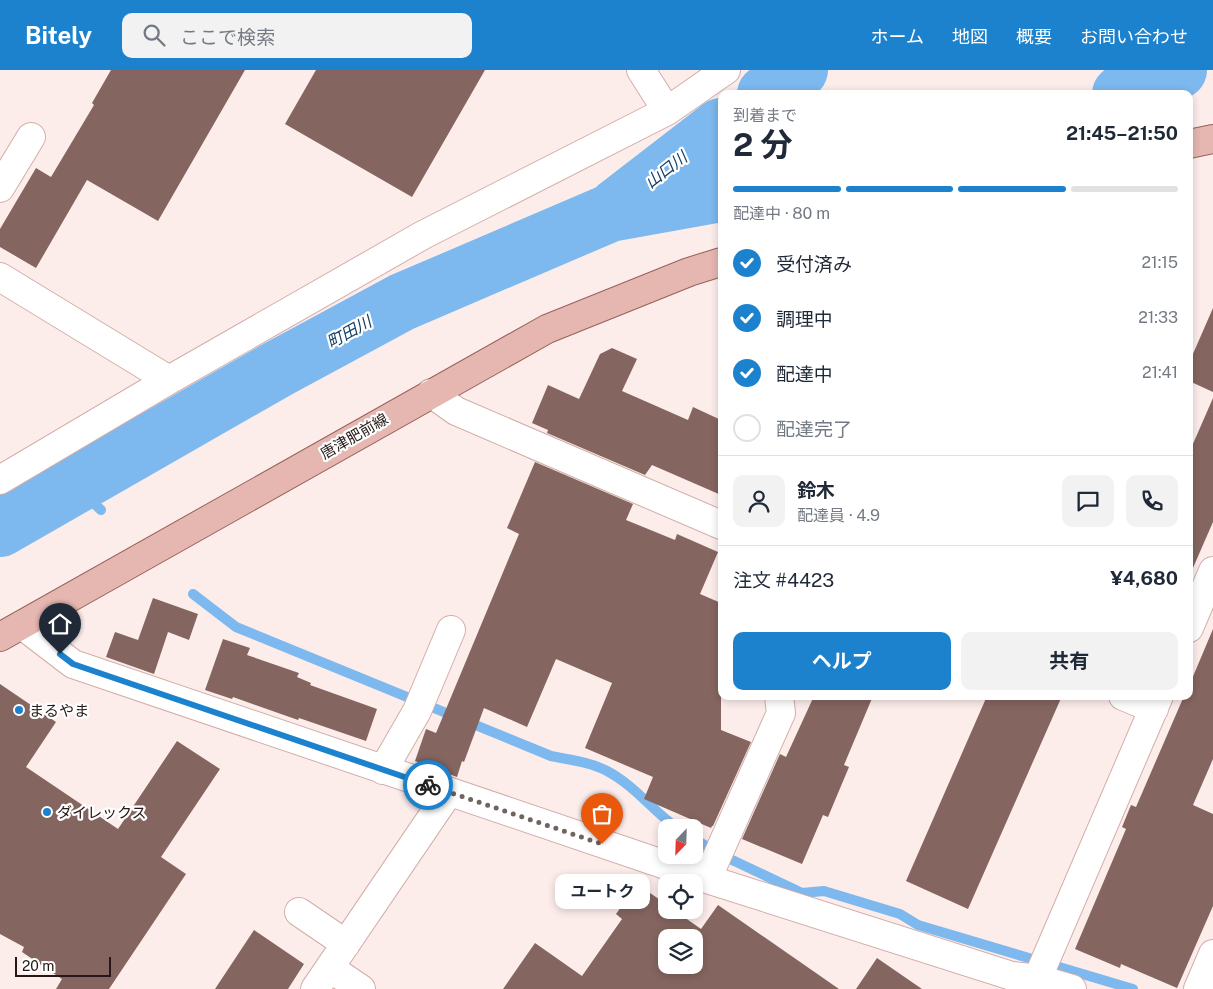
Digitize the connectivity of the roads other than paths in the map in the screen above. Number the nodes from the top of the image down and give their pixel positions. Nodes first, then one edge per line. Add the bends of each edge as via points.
1 (641, 70) edge
2 (726, 70) edge
3 (667, 111) junction
4 (31, 137) dead end
5 (1213, 139) edge
6 (1193, 143) edge
7 (0, 188) edge
8 (718, 263) edge
9 (0, 277) edge
10 (169, 380) junction
11 (431, 393) junction
12 (0, 480) edge
13 (718, 523) edge
14 (1213, 572) edge
15 (1201, 602) edge
16 (1193, 619) edge
17 (451, 630) dead end
18 (11, 631) edge
19 (779, 700) edge
20 (1142, 700) edge
21 (1157, 703) edge
22 (383, 770) junction
23 (449, 792) junction
24 (714, 862) junction
25 (299, 912) dead end
26 (346, 944) junction
27 (1213, 954) edge
28 (323, 978) edge
29 (1035, 984) edge
30 (361, 989) edge
31 (1072, 989) edge
32 (1198, 989) edge

1 - 3 street
2 - 3 street
3 - 10 street via 423,234
4 - 7 street
5 - 6 main road
8 - 11 main road, 唐津肥前線 via 548,328
9 - 10 street
10 - 12 street
11 - 13 street via 456,411
11 - 18 main road, 唐津肥前線
14 - 15 street
15 - 16 street
17 - 22 street via 420,703
18 - 22 street via 73,664
19 - 24 street via 781,713
20 - 21 street
21 - 29 street
22 - 23 street
23 - 24 street
23 - 26 street
24 - 29 street
25 - 26 street
26 - 28 street
27 - 32 street
28 - 30 street
29 - 31 street

